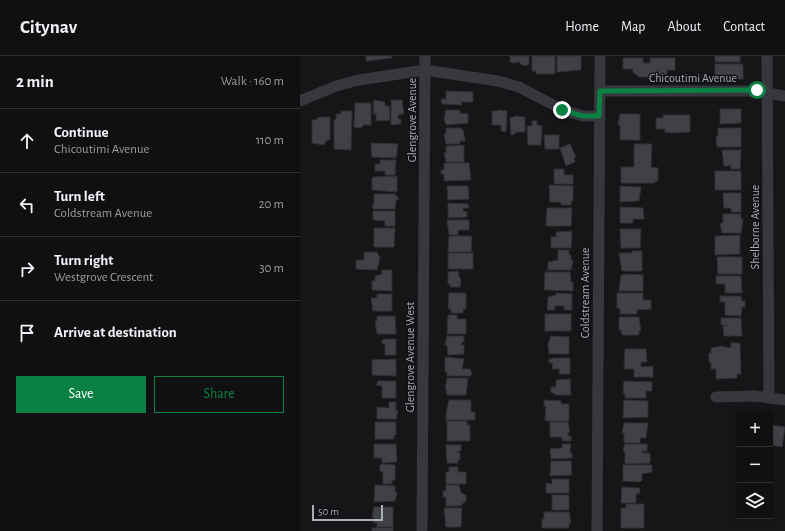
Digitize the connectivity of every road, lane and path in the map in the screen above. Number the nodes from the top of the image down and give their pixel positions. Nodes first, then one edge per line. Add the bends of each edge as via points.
1 (425, 56) edge
2 (600, 56) edge
3 (767, 56) edge
4 (425, 70) junction
5 (600, 91) junction
6 (767, 93) junction
7 (785, 96) edge
8 (300, 101) edge
9 (599, 116) junction
10 (424, 184) joint
11 (716, 397) dead end
12 (769, 398) junction
13 (785, 400) edge
14 (422, 531) edge
15 (597, 531) edge

1 - 4 street, Glengrove Avenue
2 - 5 street, Coldstream Avenue
3 - 6 street, Shelborne Avenue
4 - 8 street via 359,80 336,86
4 - 9 street via 503,82 519,87 562,110 583,116
4 - 10 street, Glengrove Avenue
5 - 6 street, Chicoutimi Avenue via 757,90
5 - 9 street, Coldstream Avenue
6 - 7 street, Chicoutimi Avenue
6 - 12 street, Shelborne Avenue
9 - 15 street, Coldstream Avenue
10 - 14 street, Glengrove Avenue West
11 - 12 street
12 - 13 street

